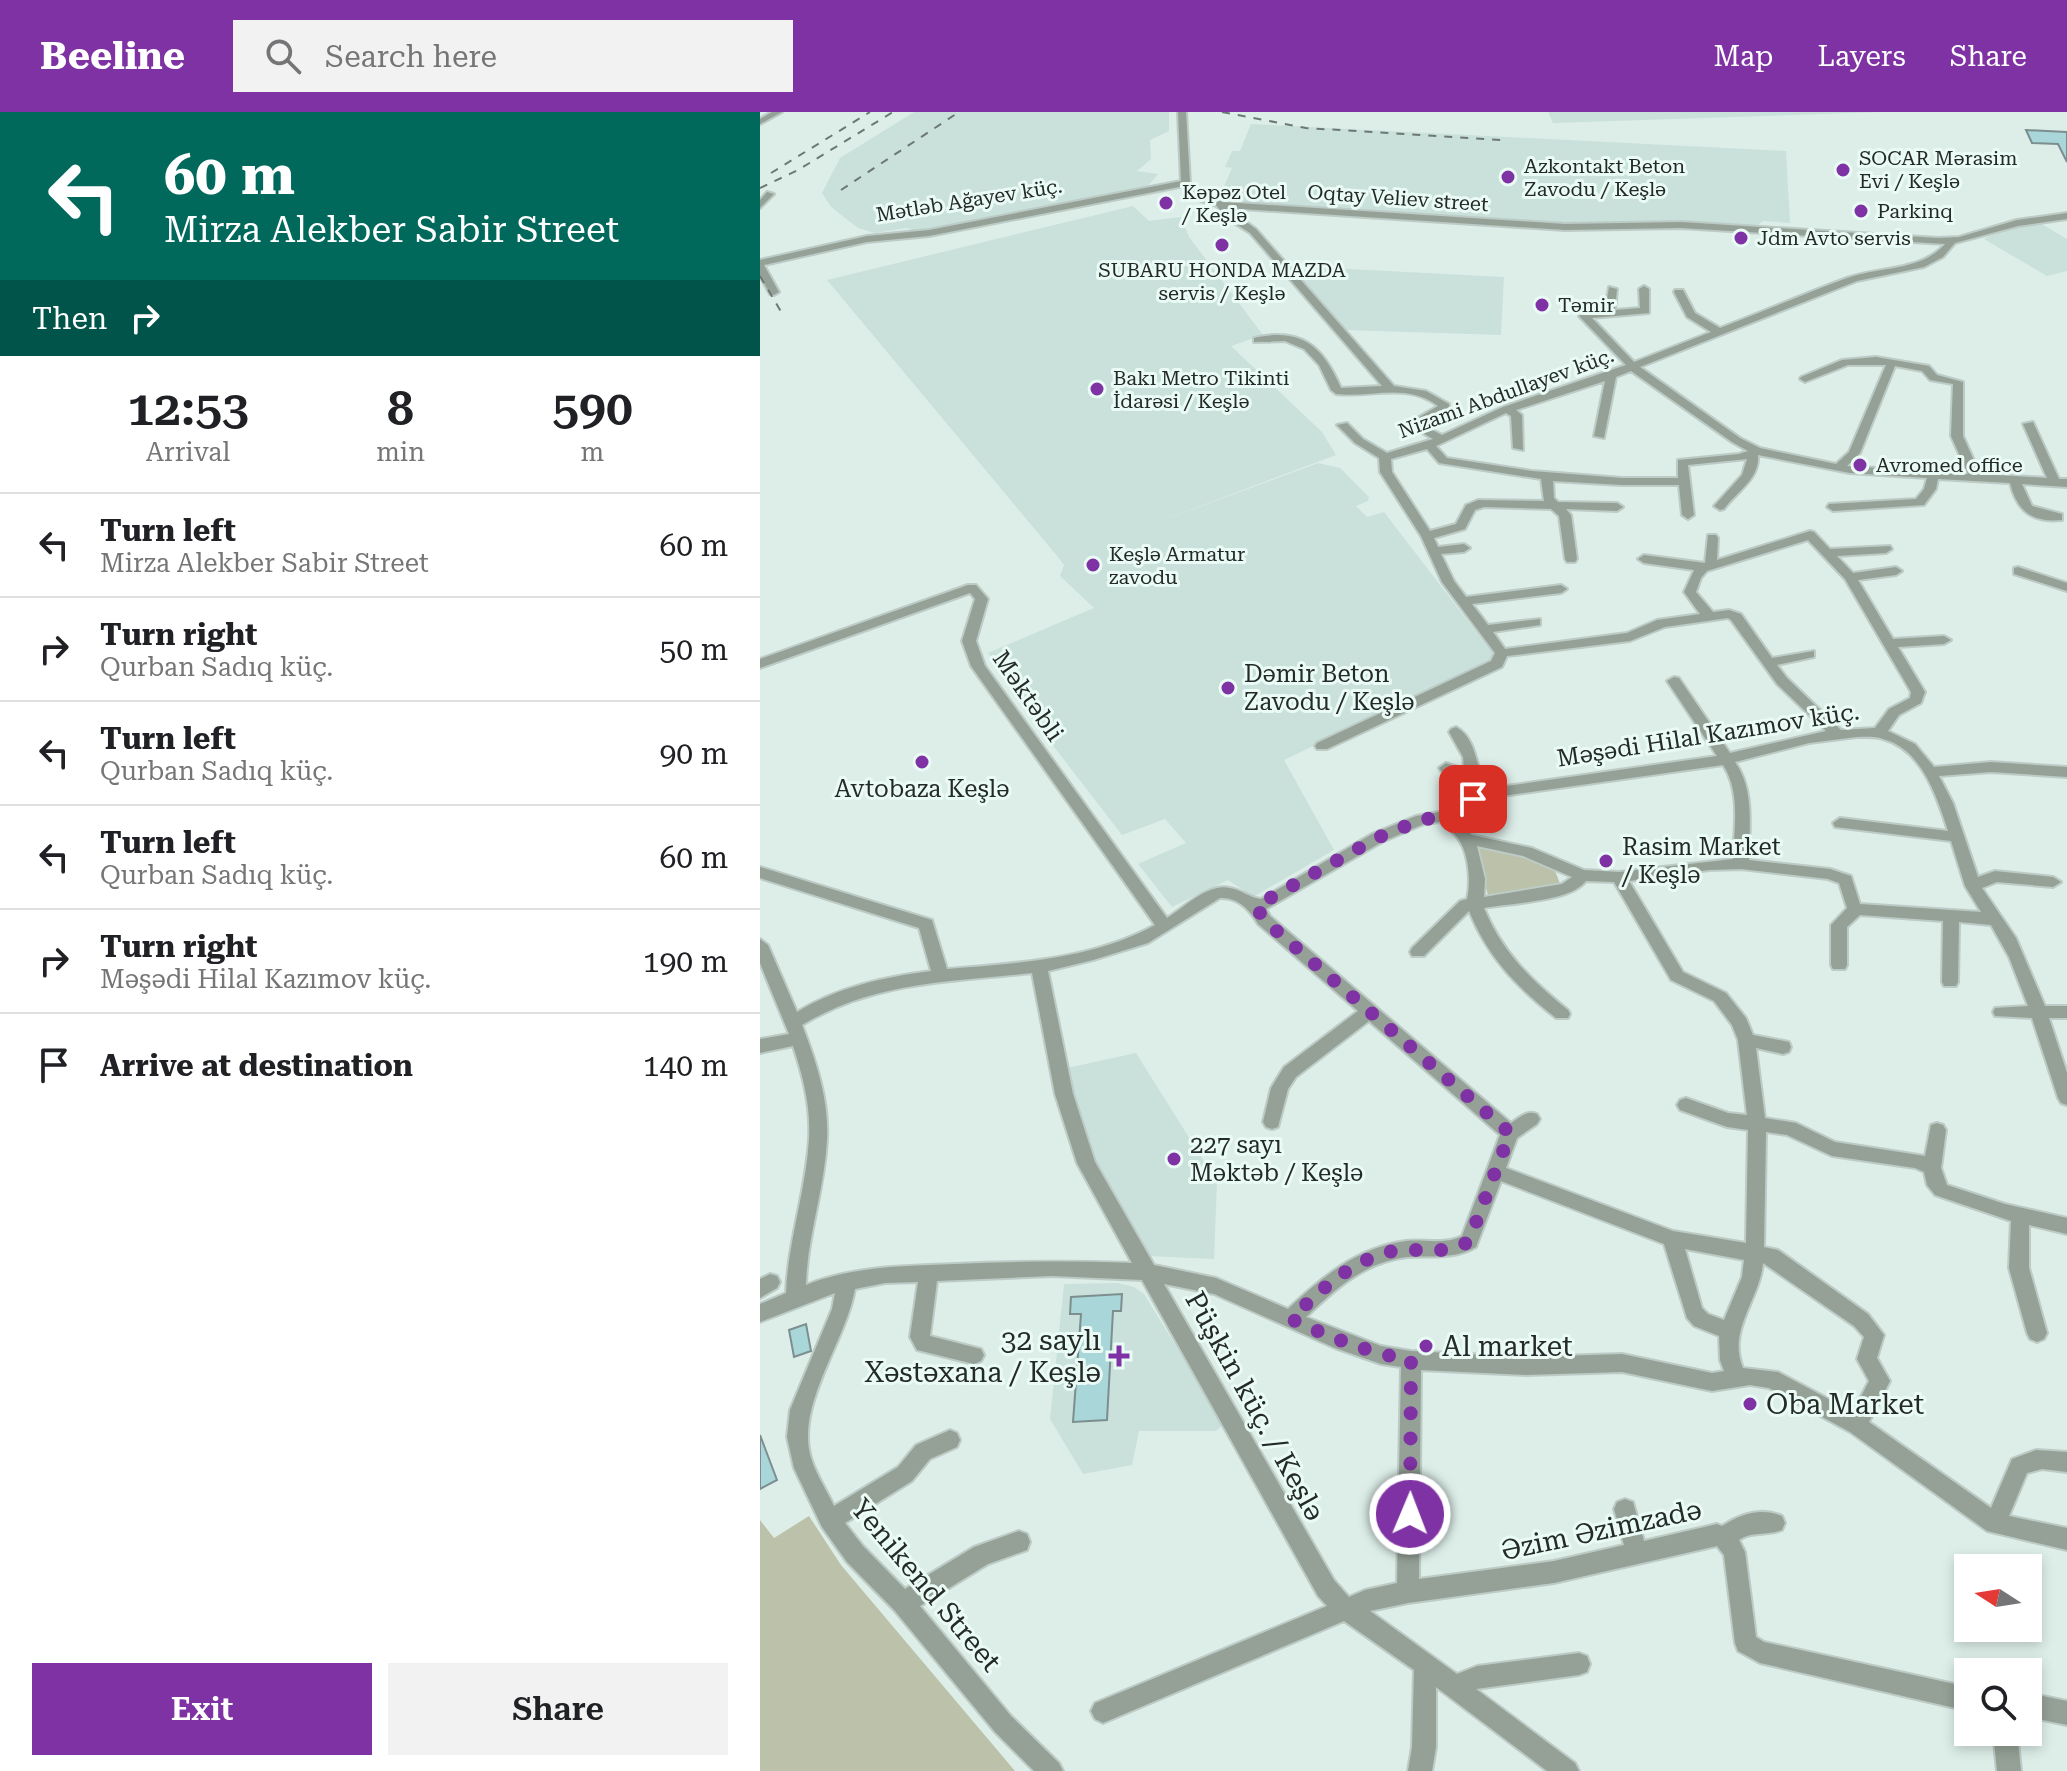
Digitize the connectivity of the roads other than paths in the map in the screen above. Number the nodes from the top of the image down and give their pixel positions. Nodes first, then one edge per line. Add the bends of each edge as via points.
1 (778, 112) edge
2 (1182, 112) edge
3 (760, 122) edge
4 (1186, 183) junction
5 (770, 194) dead end
6 (760, 205) edge
7 (1222, 205) junction
8 (2067, 216) edge
9 (1952, 241) junction
10 (760, 265) edge
11 (1612, 289) dead end
12 (1644, 289) dead end
13 (774, 292) dead end
14 (1679, 292) dead end
15 (1610, 313) junction
16 (1717, 331) junction
17 (1258, 340) dead end
18 (1892, 362) junction
19 (1632, 366) junction
20 (1611, 375) junction
21 (1805, 379) dead end
22 (1391, 389) junction
23 (1507, 409) junction
24 (2029, 424) dead end
25 (1343, 425) dead end
26 (1600, 436) dead end
27 (1434, 441) junction
28 (1519, 448) dead end
29 (1754, 452) junction
30 (1385, 457) junction
31 (1838, 468) junction
32 (1933, 476) junction
33 (1547, 477) junction
34 (1976, 478) junction
35 (2015, 480) junction
36 (1683, 481) junction
37 (2061, 483) edge
38 (1554, 505) junction
39 (1720, 506) dead end
40 (1617, 507) dead end
41 (1833, 507) dead end
42 (1688, 515) dead end
43 (2058, 517) dead end
44 (1427, 536) junction
45 (1712, 538) dead end
46 (1464, 548) dead end
47 (1886, 549) dead end
48 (1435, 551) junction
49 (1829, 553) junction
50 (1571, 559) dead end
51 (1644, 559) dead end
52 (1707, 566) junction
53 (1896, 571) dead end
54 (2018, 571) dead end
55 (1850, 577) junction
56 (2067, 587) edge
57 (1561, 589) dead end
58 (1461, 602) junction
59 (1708, 615) junction
60 (1535, 622) dead end
61 (1483, 630) junction
62 (1944, 640) dead end
63 (1890, 643) junction
64 (1502, 653) junction
65 (1809, 654) dead end
66 (1769, 663) junction
67 (760, 664) edge
68 (1674, 681) dead end
69 (1456, 732) dead end
70 (1880, 733) junction
71 (1838, 735) junction
72 (1322, 746) dead end
73 (1725, 760) junction
74 (1446, 768) dead end
75 (1929, 772) junction
76 (2067, 772) edge
77 (1472, 776) junction
78 (1481, 796) junction
79 (1443, 816) junction
80 (1840, 823) dead end
81 (1957, 837) junction
82 (1467, 839) junction
83 (1741, 864) junction
84 (760, 872) edge
85 (1582, 875) junction
86 (1619, 877) junction
87 (2053, 882) dead end
88 (1973, 886) junction
89 (1474, 903) junction
90 (1256, 906) junction
91 (1856, 909) junction
92 (1951, 917) junction
93 (1993, 919) junction
94 (1165, 927) junction
95 (760, 945) edge
96 (1418, 952) dead end
97 (1839, 965) dead end
98 (1039, 966) junction
99 (940, 975) junction
100 (1950, 982) dead end
101 (2036, 1011) junction
102 (1369, 1012) junction
103 (2001, 1012) dead end
104 (2067, 1012) edge
105 (1562, 1014) dead end
106 (797, 1030) junction
107 (1746, 1040) junction
108 (760, 1046) edge
109 (1783, 1047) dead end
110 (2067, 1098) edge
111 (1686, 1105) dead end
112 (1531, 1119) dead end
113 (1272, 1122) dead end
114 (1757, 1122) junction
115 (1937, 1130) dead end
116 (1510, 1133) junction
117 (1932, 1168) junction
118 (1497, 1172) junction
119 (2020, 1216) junction
120 (2067, 1226) edge
121 (1672, 1239) junction
122 (1756, 1251) junction
123 (929, 1272) junction
124 (1148, 1272) junction
125 (847, 1281) junction
126 (796, 1297) junction
127 (760, 1313) edge
128 (1291, 1319) junction
129 (1729, 1331) junction
130 (2037, 1333) dead end
131 (974, 1355) dead end
132 (1411, 1360) junction
133 (1737, 1377) junction
134 (1857, 1425) junction
135 (950, 1440) dead end
136 (2067, 1462) edge
137 (1625, 1509) dead end
138 (830, 1520) junction
139 (1774, 1523) dead end
140 (1995, 1524) junction
141 (1724, 1537) junction
142 (2067, 1539) edge
143 (1019, 1542) dead end
144 (1637, 1553) junction
145 (1408, 1592) junction
146 (903, 1603) junction
147 (1344, 1608) junction
148 (1579, 1664) dead end
149 (1425, 1667) junction
150 (1453, 1687) junction
151 (1954, 1696) edge
152 (2042, 1708) edge
153 (1103, 1711) dead end
154 (2067, 1713) edge
155 (2006, 1746) edge
156 (1562, 1769) edge
157 (1051, 1771) edge
158 (1420, 1771) edge
159 (2009, 1771) edge

1 - 3 street
2 - 4 street
4 - 7 street, Oqtay Veliev street via 1204,199
4 - 10 street, Mətləb Ağayev küç. via 919,235 867,239
5 - 6 street
7 - 9 street, Oqtay Veliev street via 1565,227 1681,225
7 - 22 street, Nizami Abdullayev küç. via 1253,231
8 - 9 street, Oqtay Veliev street
9 - 16 street, Nizami Abdullayev küç. via 1921,265 1854,279
10 - 13 street
11 - 15 street
12 - 15 street via 1645,311
14 - 16 street via 1691,315
15 - 19 street via 1584,316
16 - 19 street, Nizami Abdullayev küç.
17 - 22 street via 1292,337 1322,358 1336,390
18 - 21 street via 1855,360
18 - 31 street via 1854,453
18 - 34 street via 1958,382 1957,436
19 - 20 street, Nizami Abdullayev küç.
19 - 29 street, Nizami Abdullayev küç.
20 - 23 street, Nizami Abdullayev küç.
20 - 26 street
22 - 27 street via 1426,394 1444,403 1413,424
23 - 27 street, Nizami Abdullayev küç.
23 - 28 street via 1516,415
24 - 37 street
25 - 30 street
27 - 30 street, Nizami Abdullayev küç.
27 - 33 street via 1443,461
29 - 31 street, Nizami Abdullayev küç.
29 - 36 street via 1683,461
29 - 39 street via 1748,476
30 - 44 street, Nizami Abdullayev küç. via 1386,472
31 - 32 street, Nizami Abdullayev küç.
32 - 34 street, Nizami Abdullayev küç.
32 - 41 street via 1920,502
33 - 36 street
33 - 38 street
34 - 35 street, Nizami Abdullayev küç.
35 - 37 street, Nizami Abdullayev küç.
35 - 43 street via 2024,508
36 - 42 street
38 - 40 street
38 - 44 street via 1482,503 1470,508 1461,526
38 - 50 street via 1565,515
44 - 48 street, Nizami Abdullayev küç.
45 - 52 street
46 - 48 street
47 - 49 street
48 - 58 street, Nizami Abdullayev küç.
49 - 52 street via 1810,535
49 - 55 street
51 - 52 street
52 - 59 street via 1695,577 1690,592
53 - 55 street
54 - 56 street
55 - 63 street
57 - 58 street
58 - 61 street, Nizami Abdullayev küç.
59 - 64 street via 1662,623 1630,637
59 - 66 street via 1736,617
60 - 61 street
61 - 64 street, Nizami Abdullayev küç.
62 - 63 street
63 - 70 street via 1918,697 1892,711
64 - 72 street via 1497,664
65 - 66 street
66 - 71 street
67 - 94 street, Məktəbli via 972,588 982,599 969,641 978,666
68 - 73 street
69 - 77 street via 1470,757
70 - 71 street, Məşədi Hilal Kazımov küç.
70 - 75 street, Məşədi Hilal Kazımov küç. via 1906,744
71 - 73 street, Məşədi Hilal Kazımov küç.
73 - 78 street, Məşədi Hilal Kazımov küç.
73 - 83 street via 1735,772 1742,798
74 - 77 street
75 - 76 street via 1991,767
75 - 81 street, Məşədi Hilal Kazımov küç.
77 - 78 street
78 - 79 street, Məşədi Hilal Kazımov küç.
79 - 82 street
79 - 90 street, Məşədi Hilal Kazımov küç. via 1377,838
80 - 81 street
81 - 88 street, Məşədi Hilal Kazımov küç.
82 - 85 street via 1527,852
82 - 89 street via 1478,878
83 - 86 street
83 - 91 street via 1838,875 1849,884
84 - 99 street via 926,924
85 - 86 street
85 - 89 street via 1565,889
86 - 107 street via 1677,976 1720,997
87 - 88 street via 1995,876
88 - 93 street, Məşədi Hilal Kazımov küç.
89 - 96 street via 1458,910
89 - 105 street via 1492,947 1515,978
90 - 94 street via 1220,892
90 - 102 street via 1264,920
91 - 92 street
91 - 97 street via 1839,925
92 - 93 street
92 - 100 street
93 - 101 street, Məşədi Hilal Kazımov küç. via 2009,940
94 - 98 street via 1127,945
95 - 106 street
98 - 99 street
98 - 124 street, Püşkin küç. / Keşlə via 1064,1094 1086,1163
99 - 106 street via 830,1001
101 - 103 street
101 - 104 street
101 - 110 street, Məşədi Hilal Kazımov küç.
102 - 113 street via 1290,1072
102 - 116 street
106 - 108 street
106 - 126 street via 819,1115
107 - 109 street
107 - 114 street
111 - 114 street via 1727,1120
112 - 116 street
114 - 117 street via 1798,1131 1832,1149 1918,1161
114 - 122 street
115 - 117 street
116 - 118 street
117 - 119 street via 1941,1190
118 - 121 street
118 - 128 street via 1462,1247 1405,1249 1369,1258 1337,1277
119 - 120 street
119 - 130 street via 2019,1268
121 - 122 street
121 - 129 street via 1694,1312
122 - 129 street via 1752,1277
122 - 134 street via 1791,1267 1870,1328 1874,1335 1867,1359 1880,1381
123 - 124 street
123 - 125 street
123 - 131 street via 920,1337 924,1344
124 - 128 street via 1216,1286
124 - 147 street, Püşkin küç. / Keşlə via 1326,1588
125 - 126 street
125 - 138 street, Yenikend Street via 842,1309 800,1410 797,1437 801,1461
126 - 127 street
128 - 132 street via 1368,1351
129 - 133 street
132 - 133 street via 1526,1366 1622,1363 1712,1382
132 - 145 street
133 - 134 street via 1783,1383
134 - 140 street
135 - 138 street via 923,1452 905,1474
136 - 140 street via 2028,1460 2019,1466
137 - 144 street
138 - 146 street, Yenikend Street
139 - 141 street via 1744,1524
140 - 142 street
141 - 144 street, Əzim Əzimzadə via 1706,1536
141 - 151 street, Əzim Əzimzadə via 1734,1552 1746,1643 1760,1652
143 - 146 street via 982,1555
144 - 145 street, Əzim Əzimzadə via 1510,1581
145 - 147 street, Əzim Əzimzadə
146 - 157 street, Yenikend Street via 1003,1724
147 - 149 street, Püşkin küç. / Keşlə
147 - 153 street, Əzim Əzimzadə
148 - 150 street via 1477,1677
149 - 150 street, Püşkin küç. / Keşlə
149 - 158 street
150 - 156 street, Püşkin küç. / Keşlə
152 - 154 street
155 - 159 street

